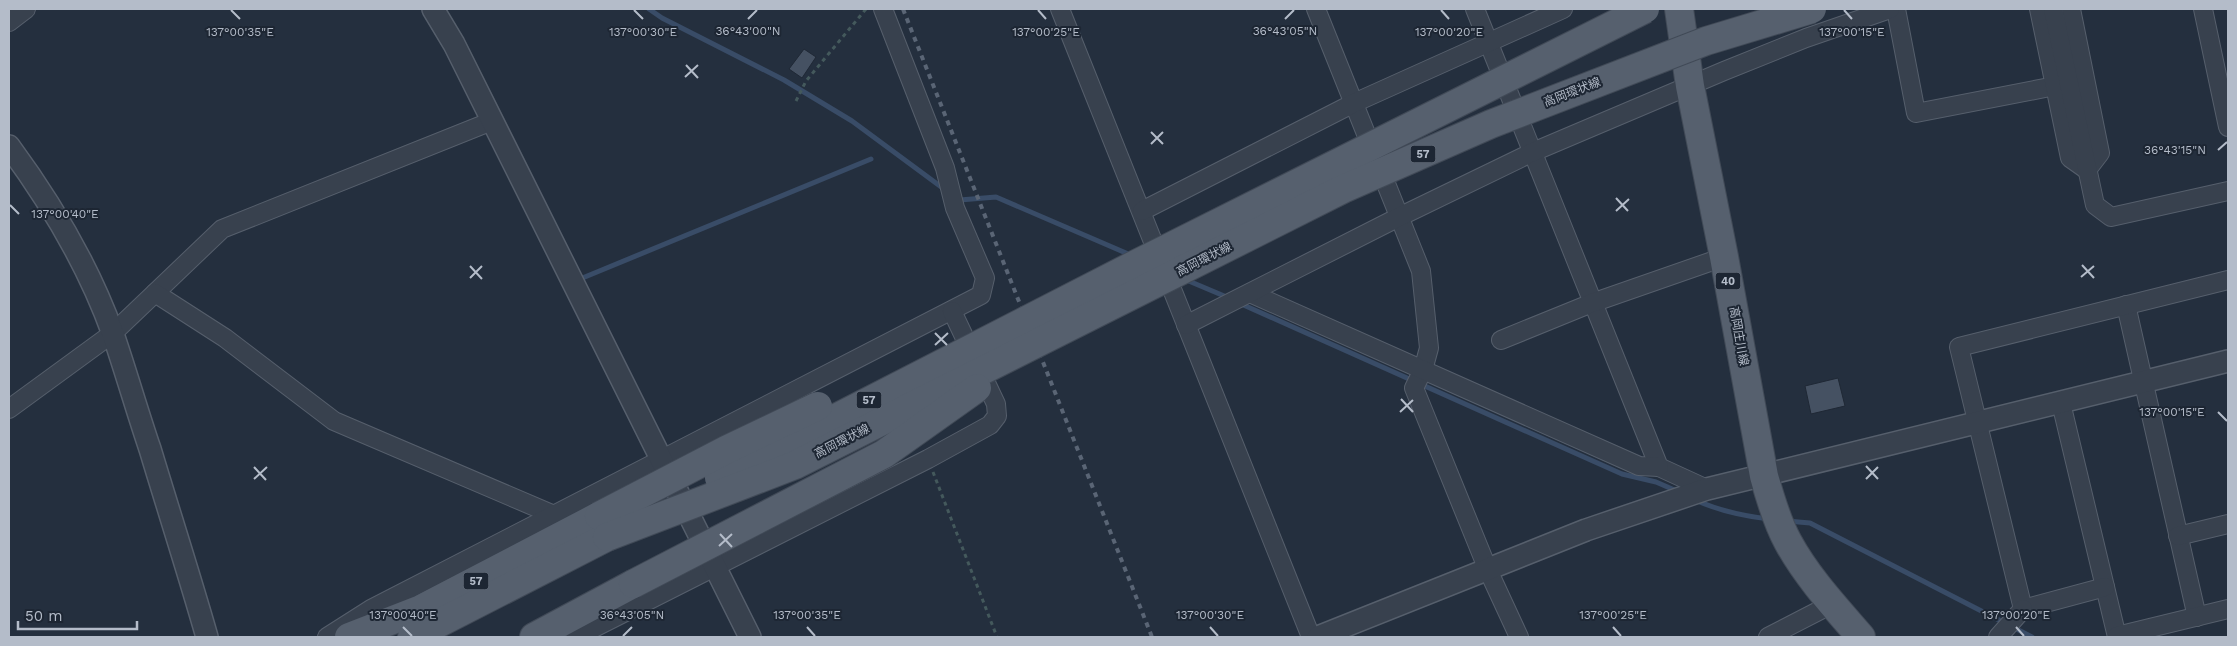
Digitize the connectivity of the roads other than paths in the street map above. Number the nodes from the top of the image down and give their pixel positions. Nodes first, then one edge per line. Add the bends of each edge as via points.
1 (26, 9) edge
2 (433, 9) edge
3 (883, 9) edge
4 (1060, 9) edge
5 (1316, 9) edge
6 (1475, 9) edge
7 (1563, 9) edge
8 (1645, 9) edge
9 (1679, 9) edge
10 (1812, 9) edge
11 (1890, 9) edge
12 (1896, 9) edge
13 (2039, 9) edge
14 (2053, 9) edge
15 (2071, 9) edge
16 (2203, 9) edge
17 (9, 22) edge
18 (1488, 43) junction
19 (1690, 86) junction
20 (2055, 86) junction
21 (1354, 103) junction
22 (492, 120) junction
23 (2228, 127) edge
24 (9, 146) edge
25 (1533, 152) junction
26 (2087, 170) junction
27 (2228, 191) edge
28 (1142, 211) junction
29 (1399, 217) junction
30 (1724, 257) junction
31 (2228, 280) edge
32 (155, 293) junction
33 (1250, 293) junction
34 (1592, 303) junction
35 (2126, 305) junction
36 (952, 310) junction
37 (1186, 325) junction
38 (113, 333) junction
39 (1050, 337) junction
40 (1501, 340) dead end
41 (2228, 363) edge
42 (1419, 378) junction
43 (2144, 382) junction
44 (810, 384) junction
45 (2061, 403) junction
46 (9, 409) edge
47 (1978, 424) junction
48 (661, 461) junction
49 (1659, 467) junction
50 (1764, 476) junction
51 (867, 490) junction
52 (1701, 491) junction
53 (554, 515) junction
54 (2228, 524) edge
55 (603, 526) junction
56 (2178, 536) junction
57 (714, 566) junction
58 (1488, 570) junction
59 (2105, 587) junction
60 (1832, 604) junction
61 (2228, 608) edge
62 (2023, 609) junction
63 (2196, 616) junction
64 (206, 637) edge
65 (327, 637) edge
66 (349, 637) edge
67 (412, 637) edge
68 (534, 637) edge
69 (576, 637) edge
70 (750, 637) edge
71 (1311, 637) edge
72 (1318, 637) edge
73 (1519, 637) edge
74 (1768, 637) edge
75 (1861, 637) edge
76 (1998, 637) edge
77 (2117, 637) edge

1 - 17 street
2 - 22 street
3 - 36 street via 985,278 981,295
4 - 28 street
5 - 21 street
6 - 18 street
7 - 18 street
8 - 55 main road, 高岡環状線 / 57, bridge
9 - 19 main road, 高岡庄川線 / 40
10 - 39 main road, 高岡環状線 / 57, bridge via 1706,41 1491,124 1343,189
11 - 19 street via 1806,38
12 - 20 street via 1916,113
13 - 20 street
14 - 26 street
15 - 26 street via 2100,153
16 - 23 street
18 - 21 street
18 - 25 street
19 - 25 street
19 - 30 main road, 高岡庄川線 / 40
20 - 26 street via 2070,158
21 - 28 street
21 - 29 street
22 - 32 street via 222,229
22 - 48 street
24 - 38 street via 60,222
25 - 29 street
25 - 34 street
26 - 27 street via 2095,205 2111,217
28 - 37 street
29 - 33 street
29 - 42 street via 1421,271 1429,348
30 - 34 street
30 - 50 main road, 高岡庄川線 / 40
31 - 35 street
32 - 38 street
32 - 53 street via 225,338 334,421
33 - 37 street
33 - 42 street
34 - 40 street
34 - 49 street
35 - 43 street
35 - 47 street via 1959,347
36 - 44 street
36 - 51 street via 996,404 997,416 990,425
37 - 71 street
38 - 46 street
38 - 64 street
39 - 55 main road, 高岡環状線 / 57, bridge via 796,465
39 - 68 main road, 57, bridge via 884,454
41 - 43 street
42 - 49 street via 1639,466
42 - 58 street
43 - 45 street
43 - 56 street
44 - 48 street
44 - 51 street
45 - 47 street
45 - 59 street
47 - 50 street
47 - 62 street
48 - 53 street
48 - 57 street
49 - 52 street
50 - 52 street
50 - 60 main road, 高岡庄川線 / 40 via 1788,542
51 - 57 street
52 - 58 street via 1586,530
53 - 65 street via 372,609
54 - 56 street
55 - 66 main road, 57 via 421,609
55 - 67 main road, 高岡環状線 / 57
56 - 63 street
57 - 69 street
57 - 70 street
58 - 72 street
58 - 73 street
59 - 62 street
59 - 77 street
60 - 74 street
60 - 75 main road, 高岡庄川線 / 40
61 - 63 street
62 - 76 street
63 - 77 street

